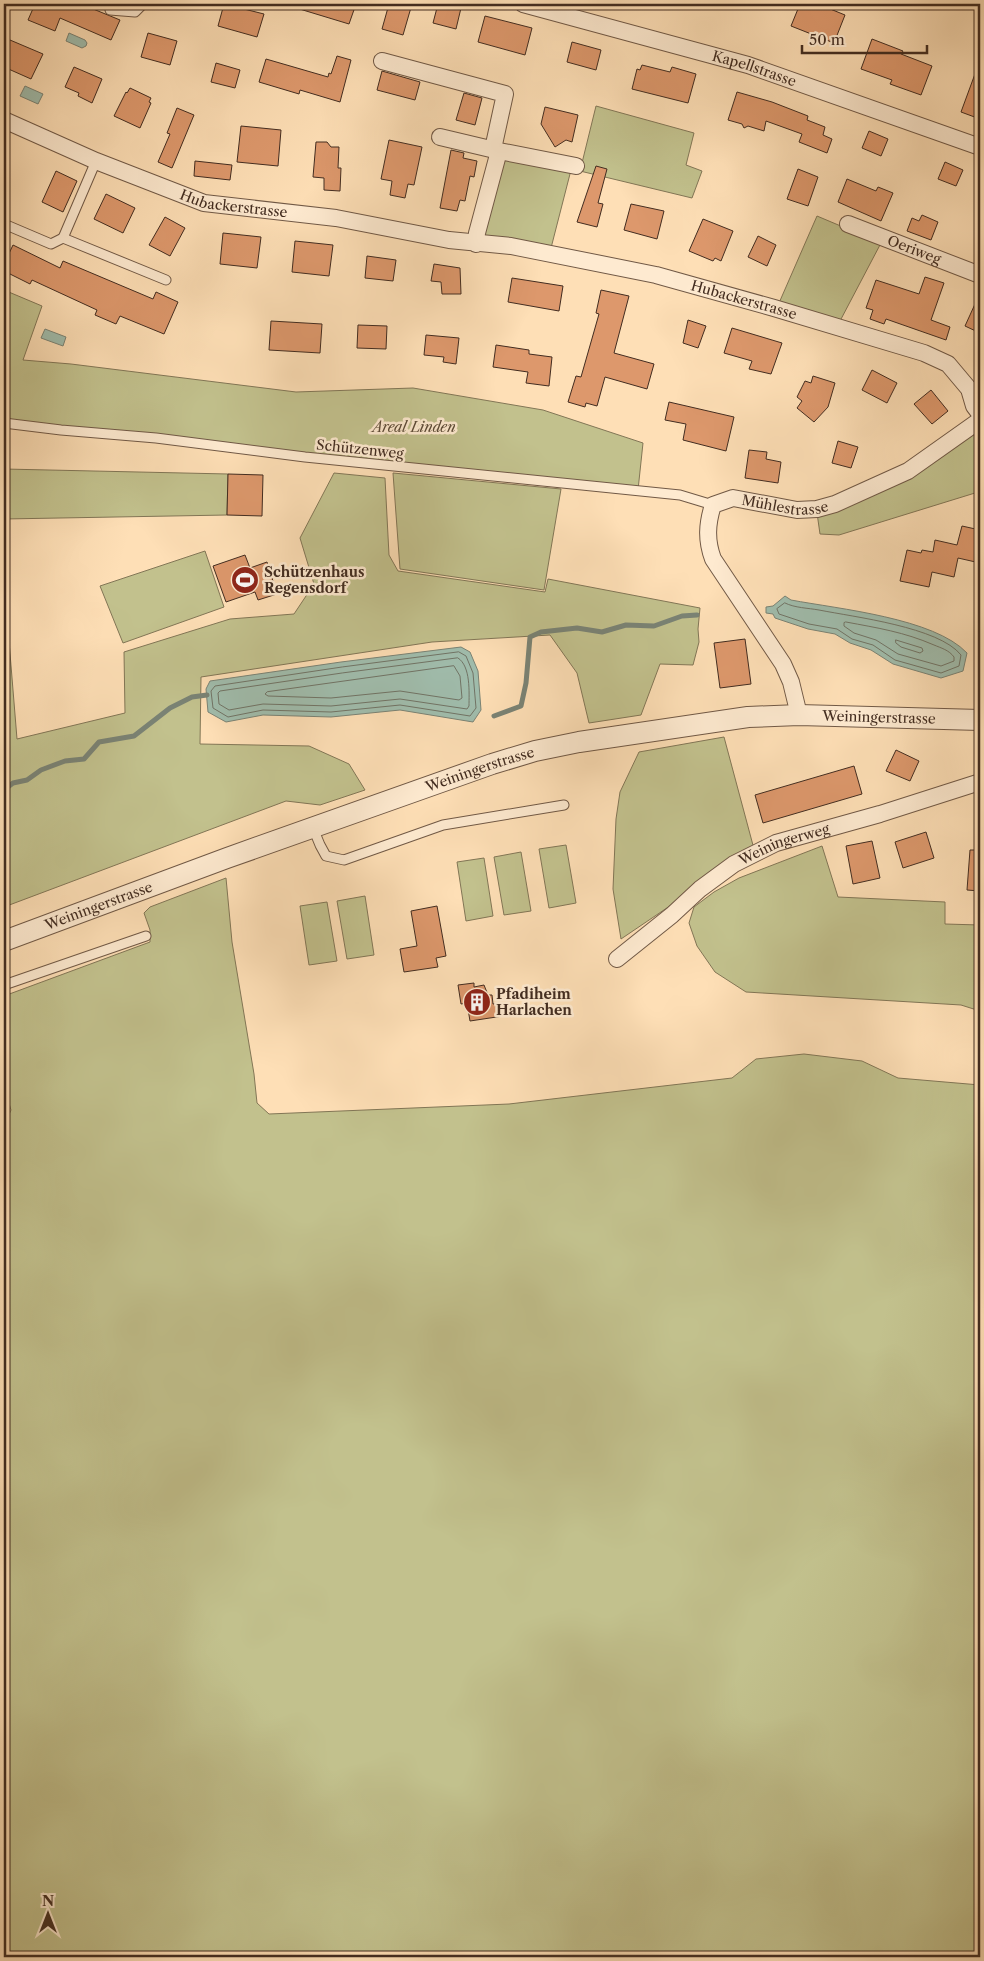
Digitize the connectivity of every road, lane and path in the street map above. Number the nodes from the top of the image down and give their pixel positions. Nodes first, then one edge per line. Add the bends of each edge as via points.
1 (143, 4) edge
2 (523, 4) edge
3 (110, 10) dead end
4 (382, 61) dead end
5 (4, 120) edge
6 (440, 137) dead end
7 (980, 147) edge
8 (496, 150) junction
9 (96, 161) junction
10 (576, 166) dead end
11 (4, 224) edge
12 (848, 224) dead end
13 (64, 238) junction
14 (476, 244) junction
15 (980, 275) edge
16 (166, 280) dead end
17 (980, 414) edge
18 (980, 420) edge
19 (4, 423) edge
20 (713, 505) junction
21 (799, 715) junction
22 (980, 720) edge
23 (980, 782) edge
24 (564, 805) dead end
25 (314, 828) junction
26 (146, 936) dead end
27 (4, 941) edge
28 (617, 959) dead end
29 (4, 985) edge

1 - 3 lane via 135,12
2 - 7 street, Kapellstrasse via 748,65
4 - 8 street via 505,94
5 - 9 street, Hubackerstrasse
6 - 8 street
8 - 10 street
8 - 14 street
9 - 13 lane
9 - 14 street, Hubackerstrasse via 204,204 336,218
11 - 13 lane via 51,244
12 - 15 street, Oeriweg
13 - 16 lane
14 - 17 street, Hubackerstrasse via 511,246 656,275 924,353 948,364 969,389
18 - 20 street, Mühlestrasse via 908,471 835,504 798,510 733,498
19 - 20 lane, Schützenweg via 680,495
20 - 21 street via 707,539 713,559 783,664
21 - 22 street, Weiningerstrasse
21 - 25 street, Weiningerstrasse via 733,719 535,751
23 - 28 street, Weiningerweg via 776,843 734,864
24 - 25 lane via 444,825 344,860 326,856
25 - 27 street, Weiningerstrasse
26 - 29 lane

